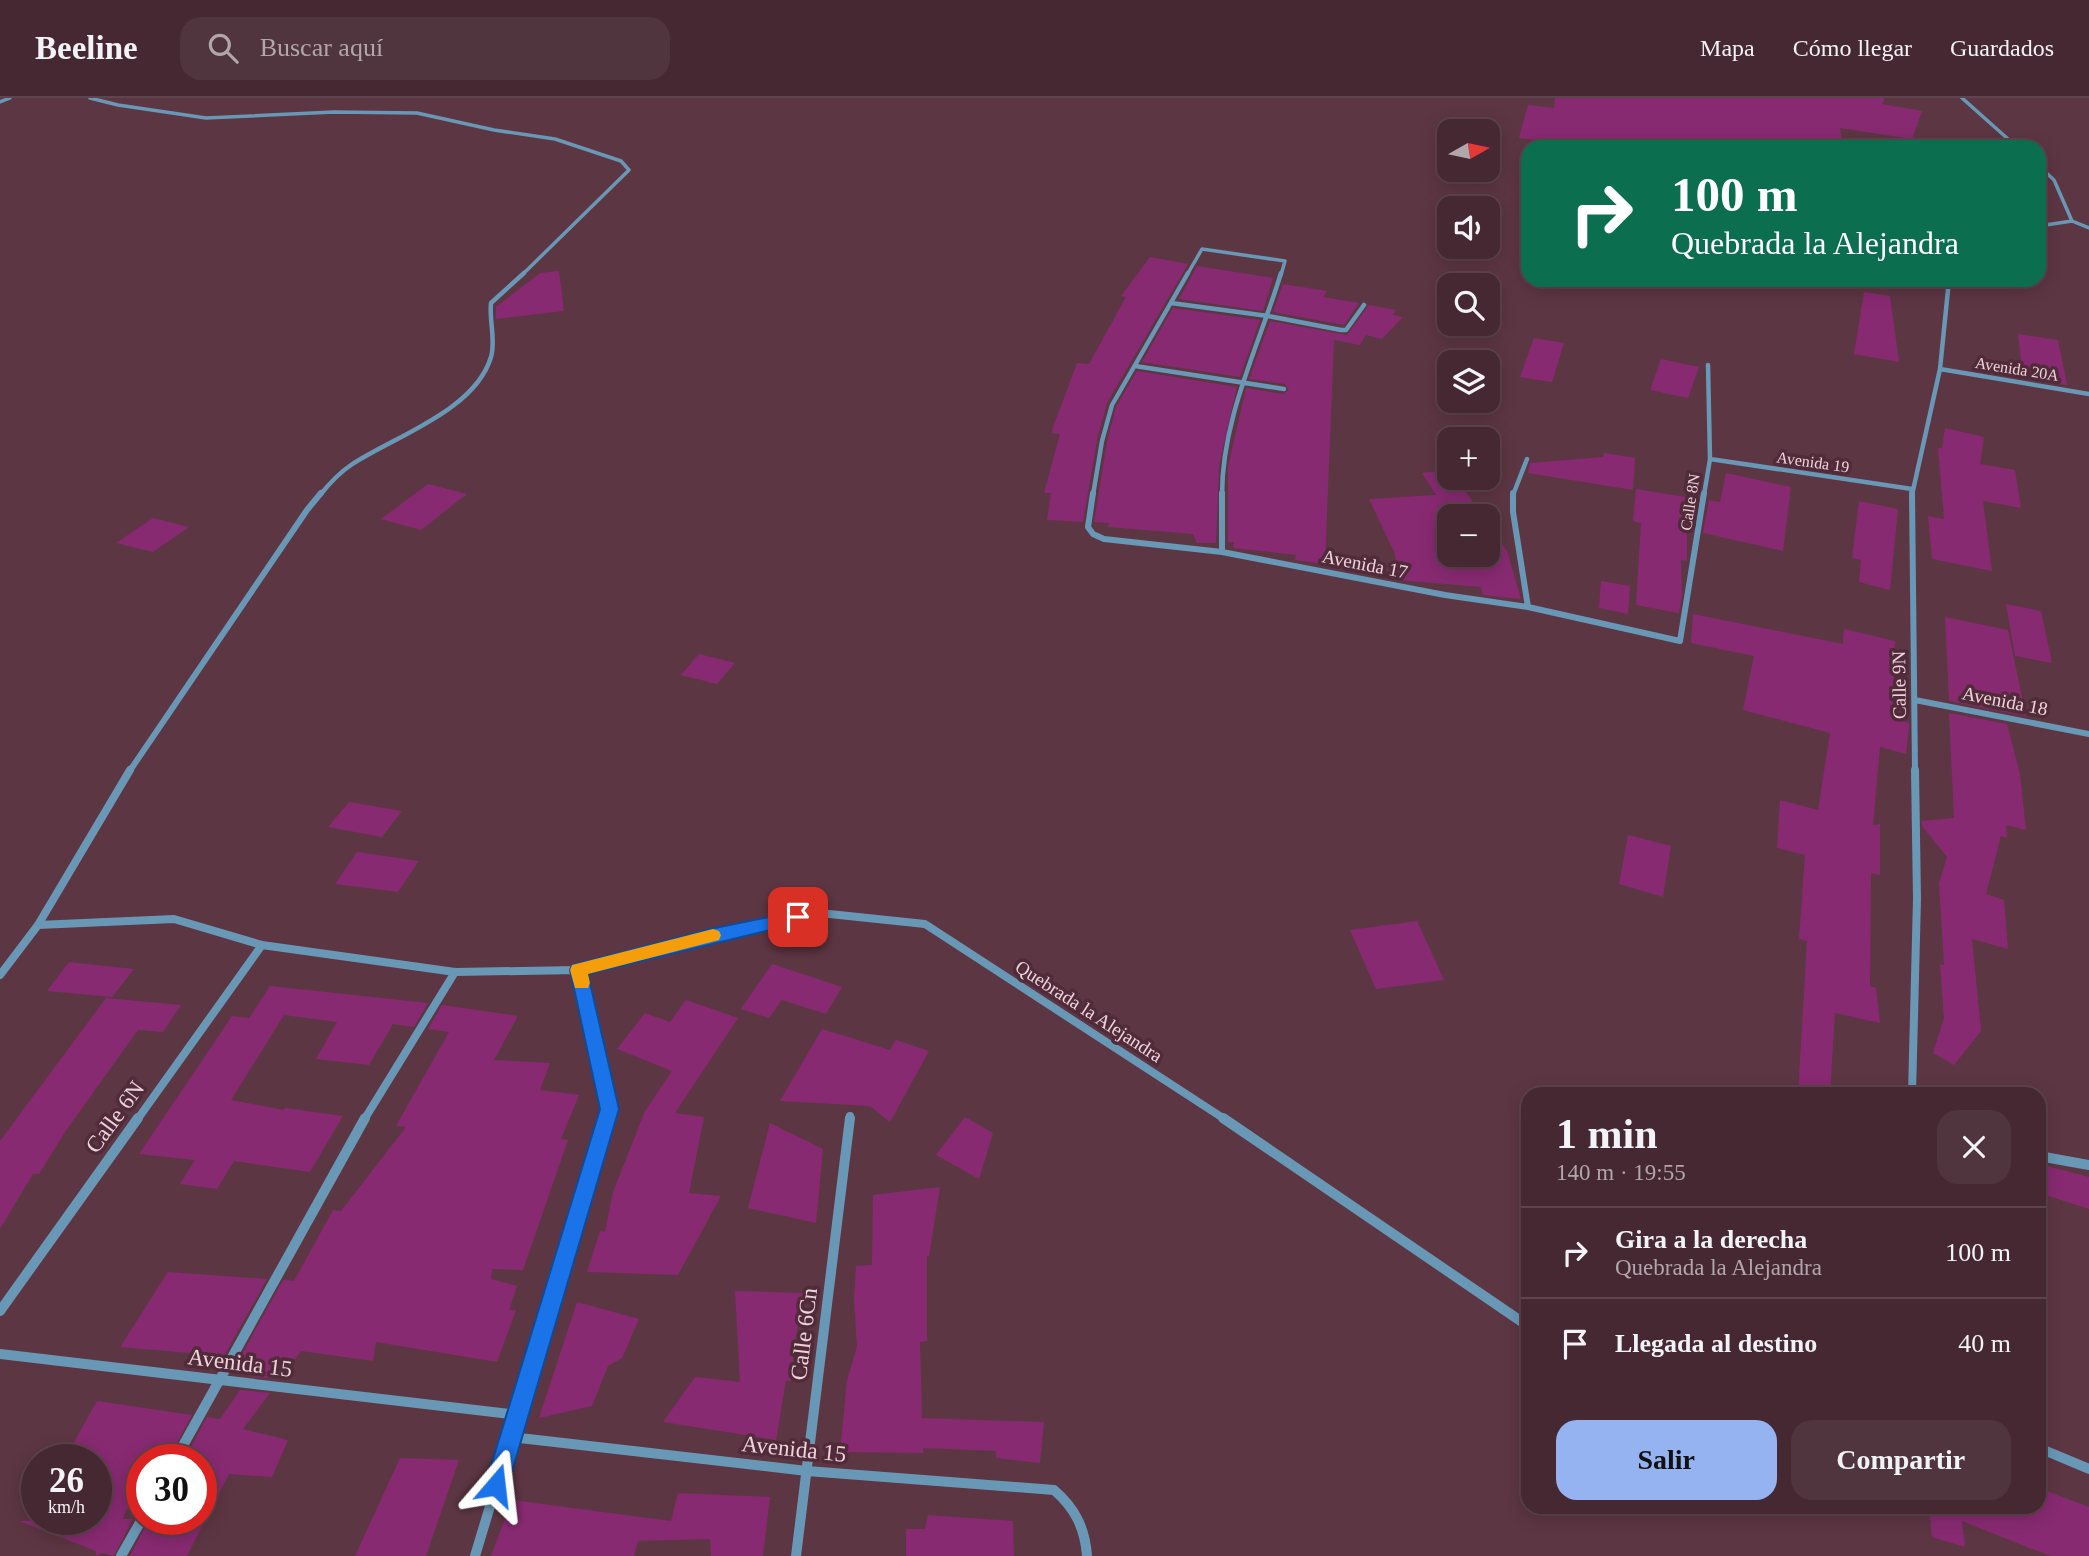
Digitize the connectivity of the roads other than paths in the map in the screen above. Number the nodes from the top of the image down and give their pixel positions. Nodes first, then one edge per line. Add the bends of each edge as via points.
1 (10, 98) edge
2 (90, 98) edge
3 (1962, 98) edge
4 (0, 102) edge
5 (2009, 140) edge
6 (2046, 173) edge
7 (2072, 221) junction
8 (2046, 225) edge
9 (2089, 228) edge
10 (1949, 287) edge
11 (1171, 303) junction
12 (1364, 305) dead end
13 (1268, 316) junction
14 (1708, 365) dead end
15 (1135, 366) junction
16 (1940, 369) junction
17 (1241, 383) junction
18 (1284, 388) dead end
19 (2089, 394) edge
20 (1527, 459) dead end
21 (1710, 459) junction
22 (1912, 489) junction
23 (1222, 552) junction
24 (1528, 607) junction
25 (1680, 640) joint
26 (1915, 700) junction
27 (2089, 734) edge
28 (38, 925) junction
29 (262, 945) junction
30 (578, 970) junction
31 (455, 972) junction
32 (0, 975) edge
33 (1912, 1087) edge
34 (850, 1116) dead end
35 (2046, 1157) edge
36 (2089, 1166) edge
37 (0, 1311) edge
38 (1521, 1321) edge
39 (0, 1354) edge
40 (219, 1380) junction
41 (518, 1416) junction
42 (511, 1437) junction
43 (183, 1444) edge
44 (2046, 1451) edge
45 (2089, 1469) edge
46 (807, 1471) junction
47 (133, 1535) edge
48 (121, 1556) edge
49 (475, 1556) edge
50 (796, 1556) edge
51 (1087, 1556) edge

1 - 4 street
2 - 28 street via 206,118 362,111 430,115 494,131 555,139 621,161 629,170 491,303 494,349 469,393 353,464 307,510 118,788
3 - 5 street
6 - 7 street via 2054,180
7 - 8 street
7 - 9 street
10 - 16 street, Calle 9N
11 - 13 street
11 - 13 street via 1202,249 1285,261
11 - 15 street
12 - 13 street via 1346,330
13 - 17 street
14 - 21 street, Calle 8N
15 - 17 street
15 - 23 street, Avenida 17 via 1112,405 1088,527 1104,539
16 - 19 street, Avenida 20A
16 - 22 street, Calle 9N
17 - 18 street
17 - 23 street via 1222,466
20 - 24 street via 1513,492 1513,512
21 - 22 street, Avenida 19
21 - 25 street, Calle 8N
22 - 26 street, Calle 9N
23 - 24 street, Avenida 17
24 - 25 street, Avenida 17
26 - 27 street, Avenida 18
26 - 33 street, Calle 9N
28 - 29 street, Quebrada la Alejandra via 174,919
28 - 32 street
29 - 31 street, Quebrada la Alejandra
29 - 37 street, Calle 6N
30 - 31 street, Quebrada la Alejandra
30 - 38 street, Quebrada la Alejandra via 820,913 925,924 1180,1089
30 - 41 street via 610,1109
31 - 40 street via 346,1150
34 - 46 street, Calle 6Cn
35 - 36 street
39 - 40 street, Avenida 15
40 - 41 street, Avenida 15
40 - 43 street
41 - 42 street
42 - 46 street, Avenida 15
42 - 49 street
44 - 45 street
46 - 50 street, Calle 6Cn
46 - 51 street, Avenida 15 via 1054,1490 1070,1502 1086,1535
47 - 48 street

